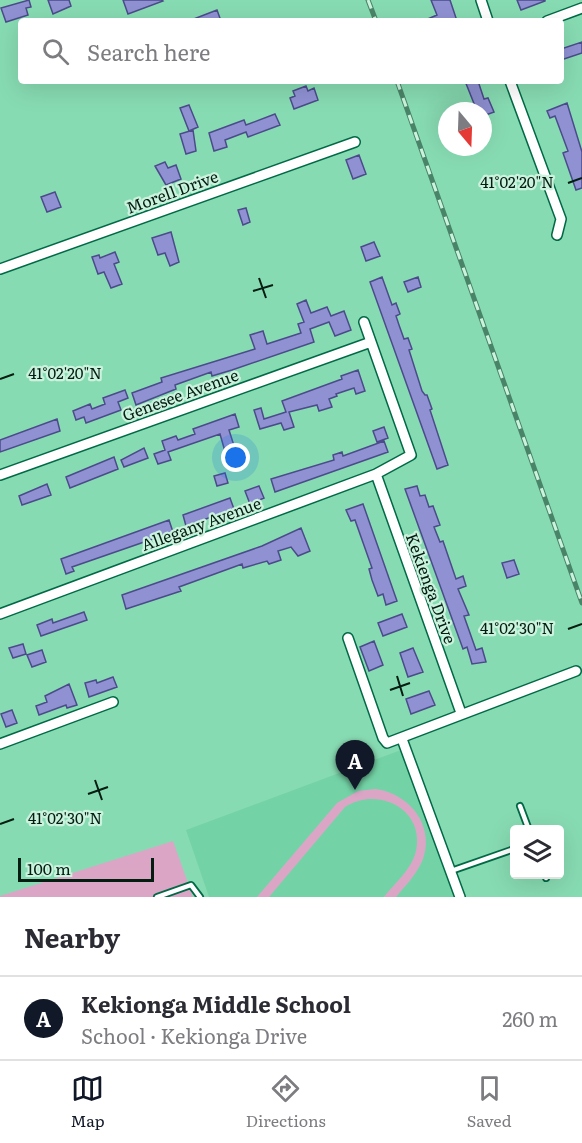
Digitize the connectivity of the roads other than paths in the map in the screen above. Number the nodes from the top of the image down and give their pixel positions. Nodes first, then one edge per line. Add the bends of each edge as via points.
1 (480, 0) edge
2 (582, 8) edge
3 (487, 18) edge
4 (555, 18) edge
5 (511, 84) edge
6 (355, 142) dead end
7 (557, 235) dead end
8 (0, 269) edge
9 (364, 322) dead end
10 (371, 342) junction
11 (376, 474) junction
12 (0, 475) edge
13 (0, 614) edge
14 (348, 638) dead end
15 (576, 671) dead end
16 (113, 702) dead end
17 (461, 713) junction
18 (402, 739) junction
19 (0, 744) edge
20 (520, 806) dead end
21 (527, 825) edge
22 (510, 850) edge
23 (451, 871) junction
24 (157, 897) edge
25 (200, 897) edge
26 (460, 897) edge

1 - 3 street
2 - 4 street
5 - 7 street via 561,219
6 - 8 street, Morell Drive
9 - 10 street
10 - 11 street, Allegany Avenue via 411,455
10 - 12 street, Genesee Avenue
11 - 13 street, Allegany Avenue
11 - 17 street, Kekienga Drive
14 - 18 street via 383,738 387,743
15 - 17 street
16 - 19 street
17 - 18 street
18 - 23 street
20 - 21 lane
22 - 23 lane
23 - 26 street
24 - 25 lane via 191,885

